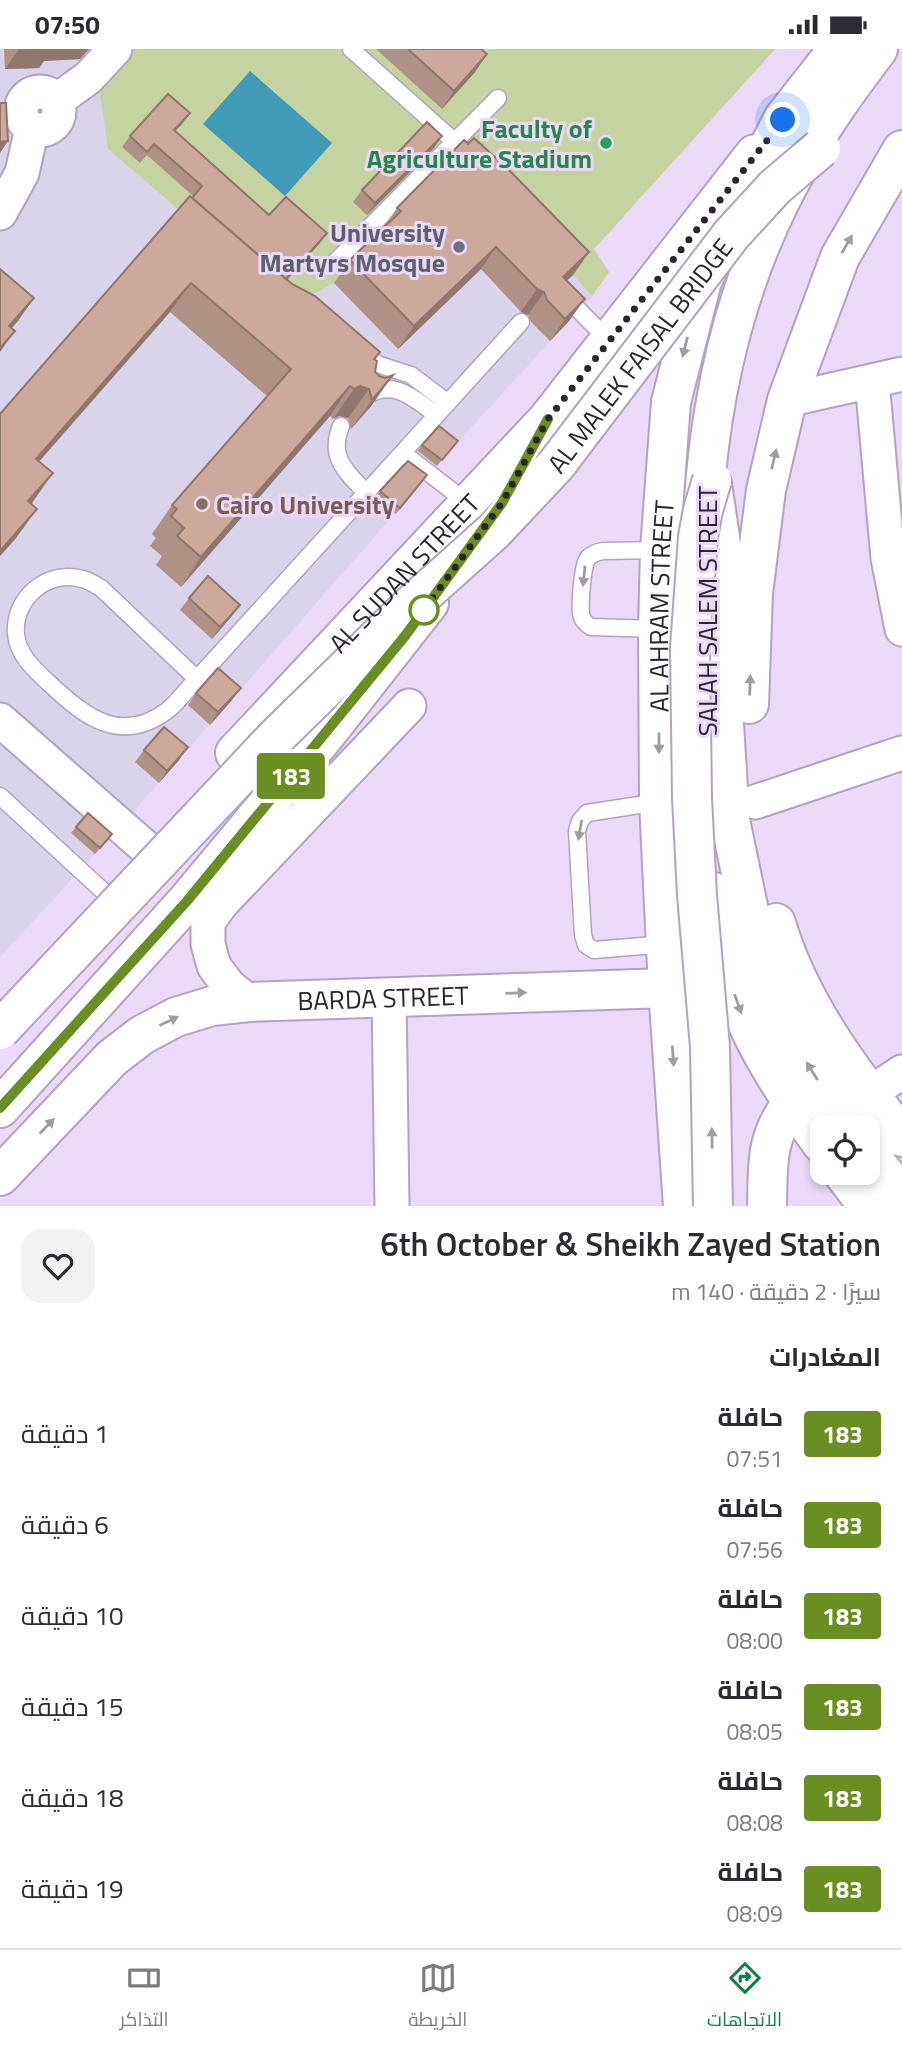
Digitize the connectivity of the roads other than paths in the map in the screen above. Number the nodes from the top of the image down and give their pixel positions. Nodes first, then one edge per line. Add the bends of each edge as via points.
1 (115, 49) edge
2 (351, 49) edge
3 (838, 49) edge
4 (878, 49) edge
5 (897, 49) edge
6 (498, 98) dead end
7 (18, 112) edge
8 (783, 120) junction
9 (454, 142) junction
10 (821, 148) junction
11 (902, 150) edge
12 (485, 169) edge
13 (742, 201) junction
14 (0, 213) edge
15 (333, 264) dead end
16 (746, 284) junction
17 (566, 297) edge
18 (521, 321) dead end
19 (609, 341) junction
20 (346, 345) edge
21 (887, 378) edge
22 (364, 397) edge
23 (787, 400) junction
24 (442, 409) junction
25 (548, 419) junction
26 (341, 426) edge
27 (403, 453) junction
28 (712, 480) junction
29 (366, 493) junction
30 (469, 504) junction
31 (660, 550) junction
32 (701, 552) junction
33 (659, 613) junction
34 (902, 629) edge
35 (197, 679) junction
36 (409, 706) dead end
37 (0, 720) edge
38 (902, 753) edge
39 (0, 796) edge
40 (659, 802) junction
41 (755, 802) junction
42 (146, 848) junction
43 (104, 892) junction
44 (666, 944) junction
45 (668, 988) junction
46 (389, 997) junction
47 (249, 1002) junction
48 (0, 1004) edge
49 (0, 1030) edge
50 (902, 1072) edge
51 (869, 1094) junction
52 (792, 1103) junction
53 (0, 1108) edge
54 (842, 1115) edge
55 (810, 1128) edge
56 (902, 1137) edge
57 (880, 1168) edge
58 (0, 1176) edge
59 (852, 1185) edge
60 (902, 1196) edge
61 (392, 1206) edge
62 (683, 1206) edge
63 (713, 1206) edge
64 (767, 1206) edge
65 (868, 1206) edge

1 - 7 street via 88,78 56,101 58,114 51,126 38,130
2 - 9 lane
3 - 8 main road, AL AHRAM STREET
4 - 16 main road, SALAH SALEM STREET via 802,160
5 - 10 main road
6 - 9 lane
7 - 14 street via 22,173
8 - 13 main road, AL AHRAM STREET
8 - 19 main road, AL SUDAN STREET
9 - 12 lane
9 - 15 lane
10 - 28 main road, bridge via 779,226 747,308 724,393
10 - 49 main road, AL MALEK FAISAL BRIDGE, bridge via 775,187 731,235 547,474 494,531 276,737
23 -> 11 main road via 840,257
13 - 16 main road
13 -> 31 main road, AL AHRAM STREET via 702,281 671,402
16 - 32 main road, SALAH SALEM STREET via 712,416
17 - 19 lane
18 - 24 lane
19 - 25 main road, AL SUDAN STREET
20 - 24 lane via 368,360 411,375
21 - 23 street
21 - 34 street via 888,558
22 - 24 lane via 383,388 394,389
41 -> 23 main road via 749,705 753,593 766,491
24 - 27 lane
25 - 30 main road, AL SUDAN STREET
25 - 53 main road, AL MALEK FAISAL BRIDGE via 502,503 405,636 187,901
26 - 29 lane via 338,460
27 - 29 lane
27 - 30 lane
54 -> 28 main road via 809,1068 774,996 730,820 722,551
63 -> 28 main road, bridge via 710,1047 692,798 691,662 695,560
29 - 35 lane
30 - 42 main road, AL SUDAN STREET
31 - 33 main road, AL AHRAM STREET
31 -> 33 lane via 594,553 583,568 581,615 591,628
32 - 33 main road
32 -> 52 main road, SALAH SALEM STREET via 716,924 727,974 745,1022
33 -> 40 main road, AL AHRAM STREET
35 - 35 lane via 152,720 132,726 92,719 22,654 17,614 27,596 43,582 83,579 101,588
36 - 47 street via 208,922 214,965 229,986
37 - 42 street
38 - 41 street
39 - 43 lane
40 - 44 main road, AL AHRAM STREET
40 -> 44 lane via 587,813 577,831 586,944 594,950
41 - 51 main road via 762,869 780,935 819,1018
42 - 43 main road, AL SUDAN STREET
43 - 48 main road, AL SUDAN STREET
44 - 45 main road, AL AHRAM STREET
46 -> 45 main road, BARDA STREET
45 -> 62 main road, AL AHRAM STREET
46 - 47 main road, BARDA STREET
46 - 61 street
58 -> 47 main road, BARDA STREET via 112,1058 142,1035 176,1017 212,1006
50 - 51 street
51 - 56 main road
52 - 55 main road, SALAH SALEM STREET
52 - 64 main road via 771,1140
57 - 60 main road
59 - 65 main road

